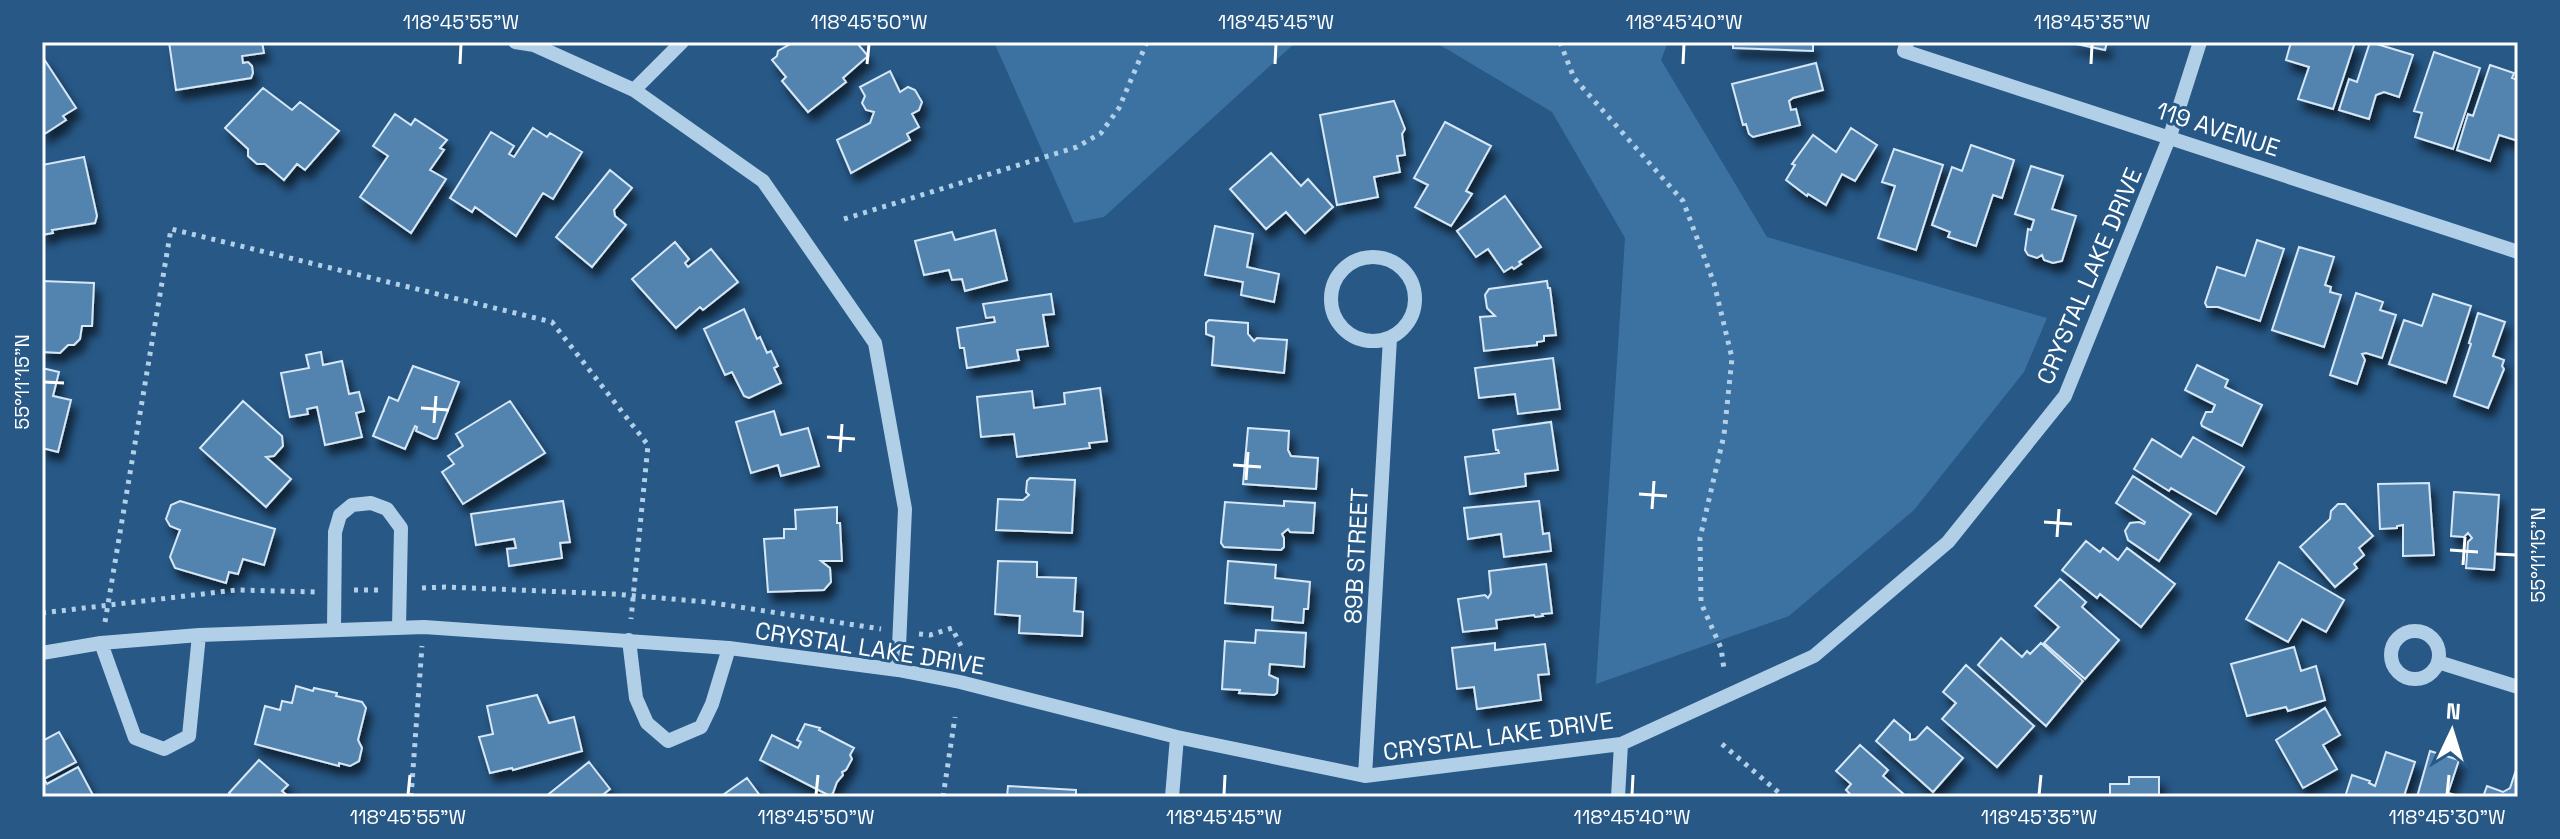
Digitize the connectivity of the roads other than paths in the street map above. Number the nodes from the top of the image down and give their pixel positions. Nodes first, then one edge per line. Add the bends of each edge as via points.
1 (515, 42) edge
2 (682, 42) edge
3 (2200, 42) edge
4 (1906, 46) edge
5 (634, 90) junction
6 (2170, 136) junction
7 (2518, 252) edge
8 (1390, 338) junction
9 (399, 628) junction
10 (334, 630) junction
11 (199, 635) junction
12 (629, 640) junction
13 (101, 643) junction
14 (729, 648) junction
15 (42, 653) edge
16 (2438, 662) dead end
17 (898, 670) junction
18 (2518, 687) edge
19 (1177, 737) junction
20 (1621, 744) junction
21 (1365, 776) junction
22 (1172, 797) edge
23 (1618, 797) edge

1 - 5 street via 534,45
2 - 5 street
3 - 6 street, CRYSTAL LAKE DRIVE
4 - 6 street, 119 AVENUE
5 - 17 street via 763,181 875,343 905,509
6 - 7 street, 119 AVENUE
6 - 20 street, CRYSTAL LAKE DRIVE via 2065,396 1948,542 1814,656
8 - 8 street via 1402,330 1415,307 1411,280 1392,261 1365,257 1351,262 1333,283 1330,298 1338,325 1362,340
8 - 21 street, 89B STREET
9 - 10 street, CRYSTAL LAKE DRIVE
9 - 10 street via 401,528 387,509 371,503 352,505 340,515 335,532
9 - 12 street, CRYSTAL LAKE DRIVE
10 - 11 street, CRYSTAL LAKE DRIVE
11 - 13 street, CRYSTAL LAKE DRIVE
11 - 13 street via 189,736 164,749 135,738
12 - 14 street, CRYSTAL LAKE DRIVE
12 - 14 street, CRYSTAL LAKE DRIVE via 636,698 647,723 668,741 701,727
13 - 15 street, CRYSTAL LAKE DRIVE
14 - 17 street, CRYSTAL LAKE DRIVE
16 - 18 street
17 - 19 street, CRYSTAL LAKE DRIVE
19 - 21 street, CRYSTAL LAKE DRIVE
19 - 22 street
20 - 21 street, CRYSTAL LAKE DRIVE
20 - 23 street

